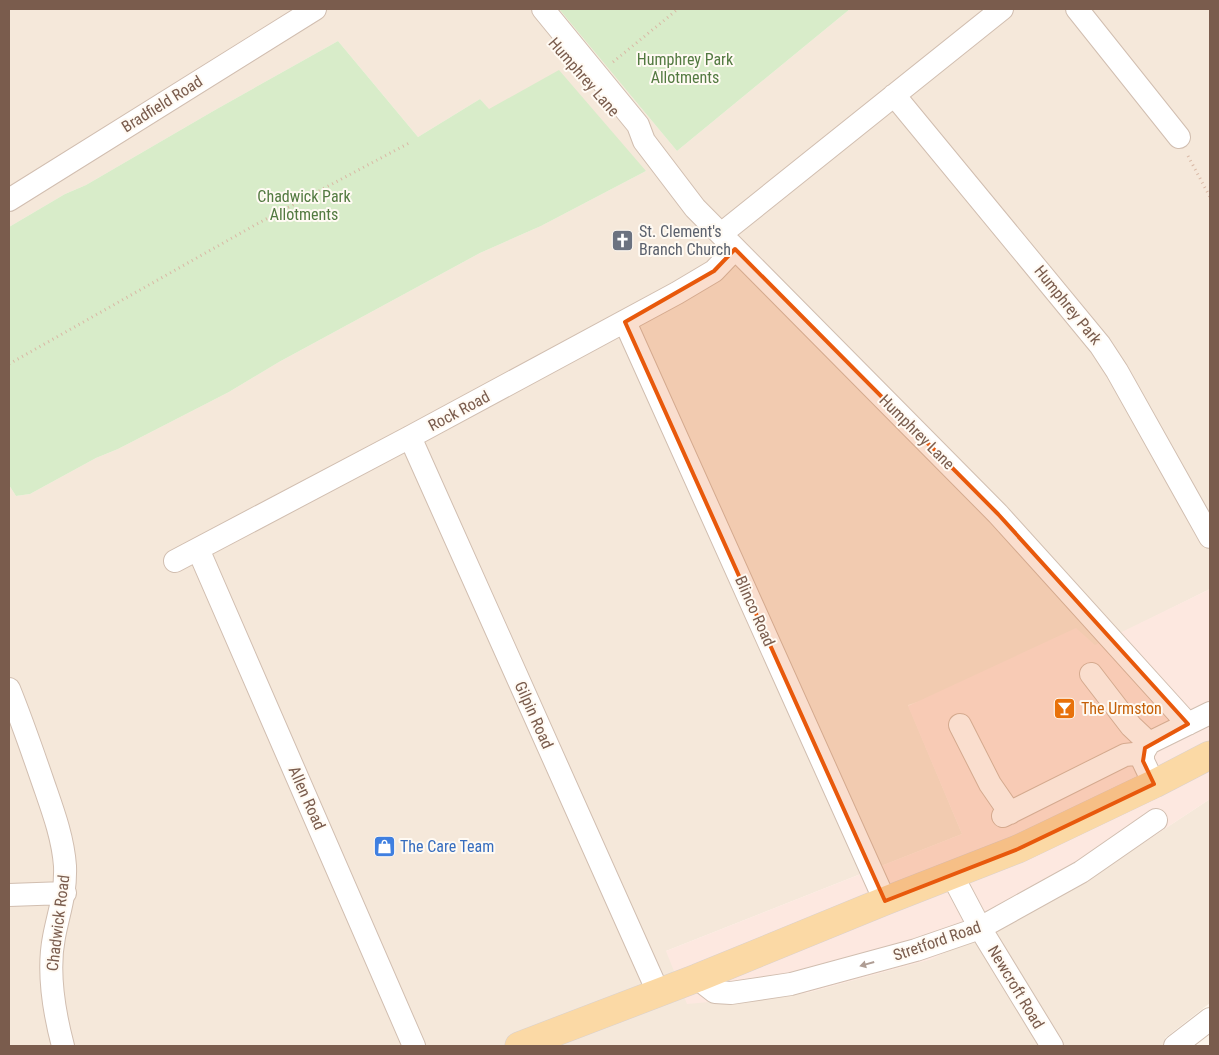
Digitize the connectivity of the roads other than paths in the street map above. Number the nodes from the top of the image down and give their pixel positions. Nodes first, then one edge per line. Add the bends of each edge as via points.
1 (315, 9) edge
2 (526, 9) edge
3 (543, 9) edge
4 (1002, 9) edge
5 (1077, 9) edge
6 (894, 95) junction
7 (1180, 137) road end
8 (644, 141) junction
9 (9, 200) edge
10 (728, 242) junction
11 (625, 322) junction
12 (410, 437) junction
13 (1210, 537) edge
14 (198, 550) junction
15 (175, 561) dead end
16 (1091, 674) dead end
17 (9, 689) edge
18 (1210, 713) edge
19 (1188, 724) junction
20 (960, 725) dead end
21 (1146, 748) junction
22 (1196, 769) edge
23 (1154, 784) junction
24 (1156, 820) dead end
25 (952, 875) junction
26 (65, 893) junction
27 (9, 895) edge
28 (885, 901) junction
29 (980, 928) junction
30 (697, 978) junction
31 (658, 992) junction
32 (1210, 1019) edge
33 (63, 1046) edge
34 (414, 1046) edge
35 (519, 1046) edge
36 (1052, 1046) edge
37 (1175, 1046) edge

1 - 9 street, Bradfield Road
2 - 8 street, Humphrey Lane via 630,131
3 - 8 street, Humphrey Lane via 638,124
4 - 6 street
5 - 7 street
6 - 10 street
6 - 13 street, Humphrey Park via 1100,345
8 - 10 street, Humphrey Lane via 695,208
10 - 11 street, Rock Road via 714,271
10 - 19 street, Humphrey Lane via 998,514
11 - 12 street, Rock Road
11 - 28 street, Blinco Road
12 - 14 street, Rock Road
12 - 31 street, Gilpin Road
14 - 15 street, Rock Road
14 - 34 street, Allen Road
16 - 21 street
17 - 26 street, Chadwick Road via 56,820
18 - 19 street
19 - 21 street
20 - 21 street via 1007,815 1125,755
21 - 23 street via 1143,761
22 - 23 main road
23 - 25 main road via 1018,849
24 - 29 street, Stretford Road via 1080,872
25 - 28 main road
25 - 29 street, Newcroft Road
26 - 27 street
26 - 33 street, Chadwick Road via 54,938 51,971
28 - 30 main road
29 -> 30 street, Stretford Road via 916,950 791,984 731,993 715,992
29 - 36 street, Newcroft Road
30 - 31 main road
31 - 35 main road
32 - 37 street

